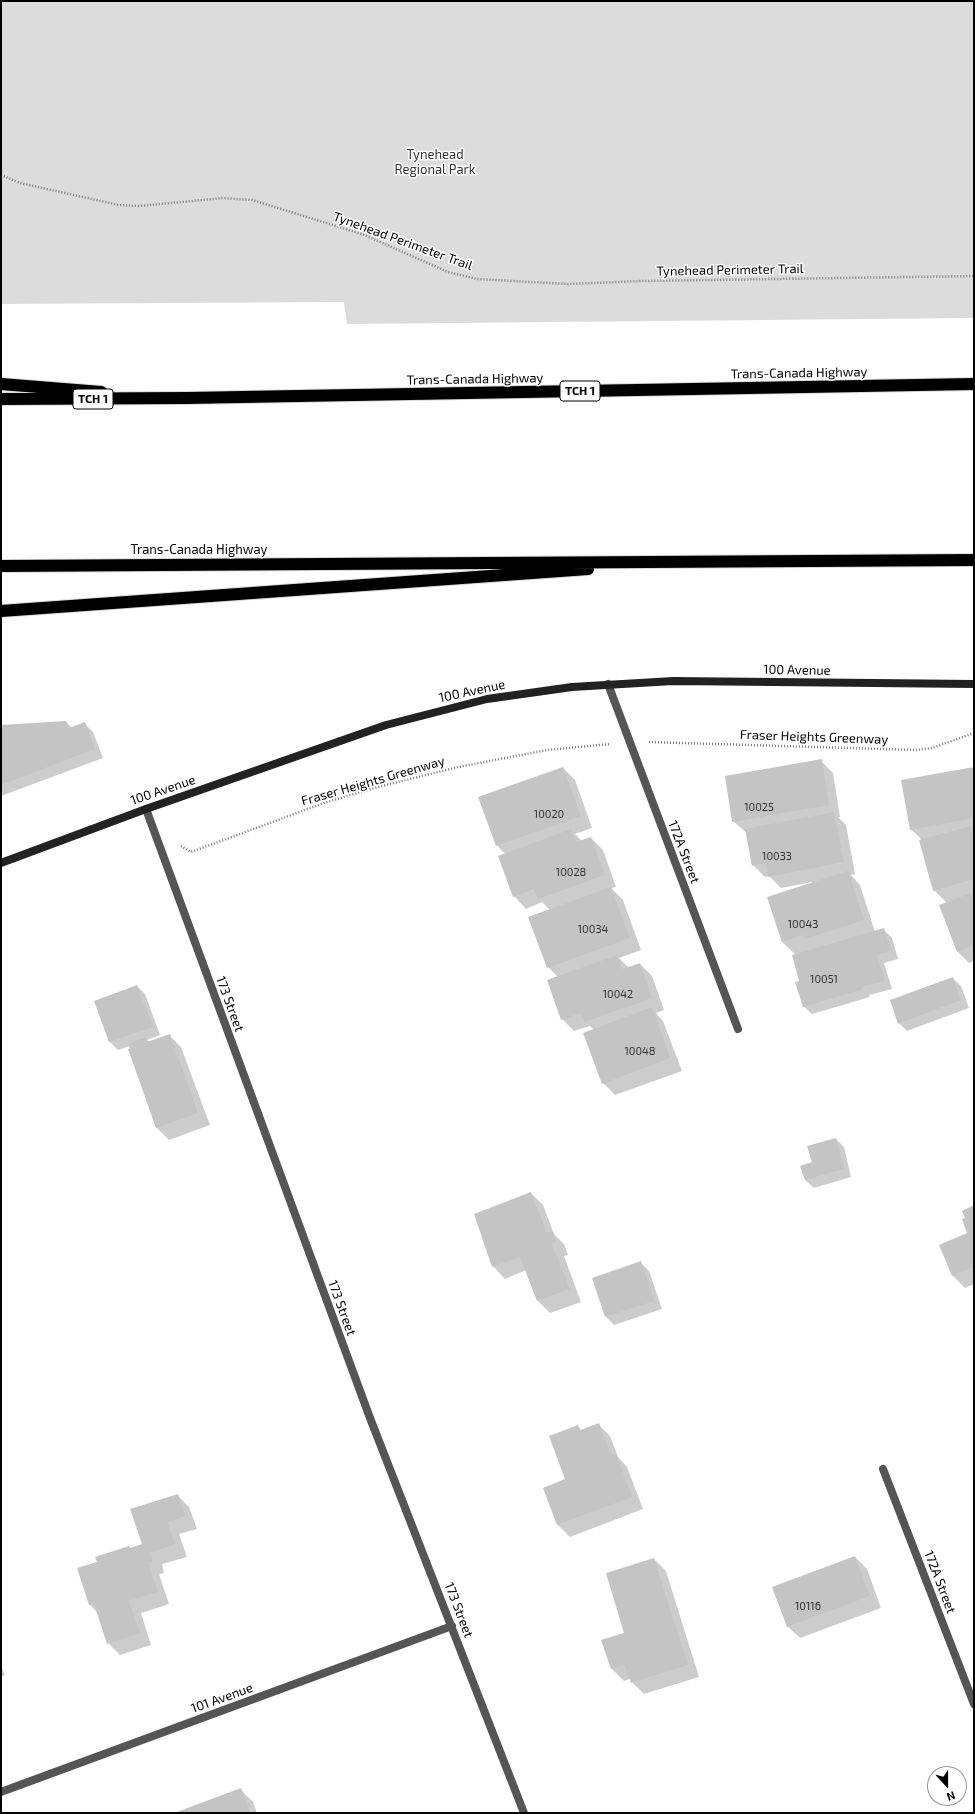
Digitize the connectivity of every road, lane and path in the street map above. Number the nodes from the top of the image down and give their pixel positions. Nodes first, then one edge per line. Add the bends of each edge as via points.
1 (1, 175) edge
2 (974, 276) edge
3 (1, 384) edge
4 (974, 384) edge
5 (186, 398) junction
6 (1, 399) edge
7 (974, 560) edge
8 (701, 561) junction
9 (1, 566) edge
10 (1, 612) edge
11 (608, 684) junction
12 (974, 684) edge
13 (974, 733) edge
14 (652, 742) dead end
15 (609, 744) dead end
16 (146, 809) junction
17 (153, 829) junction
18 (1, 863) edge
19 (738, 1029) dead end
20 (883, 1469) dead end
21 (452, 1626) junction
22 (974, 1704) edge
23 (1, 1792) edge
24 (524, 1813) edge

1 - 2 path, Tynehead Perimeter Trail via 20,183 119,205 140,206 222,198 252,200 362,234 448,272 477,279 568,284
3 - 5 highway
4 - 5 highway, Trans-Canada Highway / TCH 1
5 - 6 highway, Trans-Canada Highway / TCH 1
7 - 8 highway, Trans-Canada Highway
8 - 9 highway, Trans-Canada Highway
8 - 10 highway
11 - 12 street, 100 Avenue via 673,681
11 - 16 street, 100 Avenue via 532,692 444,709 386,725
11 - 19 street, 172A Street
13 - 14 path, Fraser Heights Greenway via 932,748 916,750
15 - 17 path, Fraser Heights Greenway via 498,758 386,785 324,803 191,852
16 - 17 street, 173 Street
16 - 18 street, 100 Avenue
17 - 21 street, 173 Street via 367,1411
20 - 22 street, 172A Street
21 - 23 street, 101 Avenue
21 - 24 street, 173 Street

